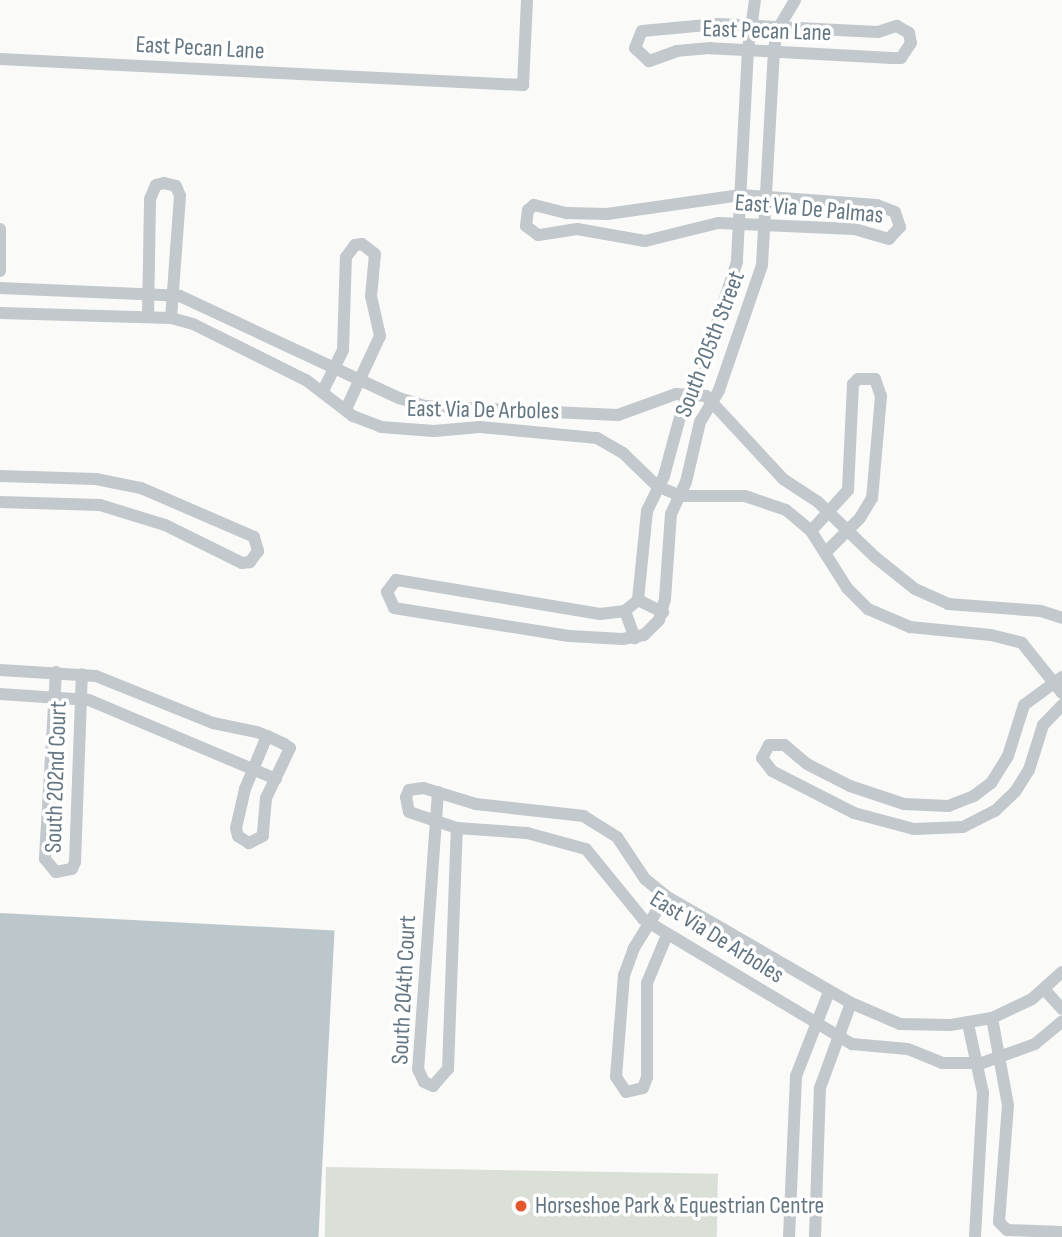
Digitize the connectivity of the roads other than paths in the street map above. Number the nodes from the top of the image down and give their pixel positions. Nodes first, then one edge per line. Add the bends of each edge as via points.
1 (527, 0) edge
2 (755, 0) edge
3 (795, 0) edge
4 (749, 25) junction
5 (779, 27) junction
6 (774, 48) junction
7 (748, 49) junction
8 (0, 59) edge
9 (741, 195) junction
10 (766, 198) junction
11 (740, 224) junction
12 (765, 225) junction
13 (0, 229) edge
14 (0, 271) edge
15 (0, 288) edge
16 (149, 293) junction
17 (172, 294) junction
18 (0, 312) edge
19 (148, 317) junction
20 (171, 318) junction
21 (335, 369) junction
22 (362, 380) junction
23 (323, 391) junction
24 (689, 392) junction
25 (712, 399) junction
26 (345, 409) junction
27 (0, 476) edge
28 (657, 486) junction
29 (680, 496) junction
30 (0, 502) edge
31 (831, 513) junction
32 (811, 531) junction
33 (849, 531) junction
34 (825, 553) junction
35 (492, 597) junction
36 (638, 600) junction
37 (517, 602) junction
38 (625, 611) junction
39 (663, 612) junction
40 (1062, 618) edge
41 (487, 622) junction
42 (513, 626) junction
43 (635, 638) junction
44 (0, 670) edge
45 (56, 672) junction
46 (82, 674) junction
47 (1060, 686) edge
48 (0, 694) edge
49 (55, 696) junction
50 (80, 698) junction
51 (1062, 705) edge
52 (267, 736) junction
53 (253, 769) junction
54 (276, 779) junction
55 (438, 792) junction
56 (955, 803) junction
57 (933, 807) junction
58 (435, 820) junction
59 (963, 827) junction
60 (457, 828) junction
61 (934, 831) junction
62 (666, 896) junction
63 (648, 922) junction
64 (667, 934) junction
65 (1062, 973) edge
66 (1044, 989) junction
67 (829, 992) junction
68 (851, 1003) junction
69 (1062, 1009) edge
70 (992, 1018) junction
71 (1062, 1021) edge
72 (816, 1024) junction
73 (968, 1024) junction
74 (837, 1038) junction
75 (1002, 1058) junction
76 (976, 1063) junction
77 (1062, 1232) edge
78 (789, 1237) edge
79 (815, 1237) edge
80 (975, 1237) edge

1 - 8 street, East Pecan Lane via 523,85
2 - 4 street, South 205th Street
3 - 5 street, South 205th Street
4 - 5 street, East Pecan Lane
4 - 7 street, South 205th Street
4 - 7 street, East Pecan Lane via 642,31 635,42 637,54 649,61 695,48
5 - 6 street, South 205th Street
5 - 6 street, East Pecan Lane via 878,32 897,26 909,33 911,43 901,58
6 - 7 street, East Pecan Lane
6 - 10 street, South 205th Street
7 - 9 street, South 205th Street
9 - 10 street, East Via De Palmas
9 - 11 street, South 205th Street
9 - 11 street, East Via De Palmas via 623,213 567,213 542,204 528,210 526,218 526,226 538,235 577,229 645,241 718,223
10 - 12 street, South 205th Street
10 - 12 street, East Via De Palmas via 877,205 895,212 900,227 889,239 854,229
11 - 12 street, East Via De Palmas
11 - 24 street, South 205th Street via 734,274
12 - 25 street, South 205th Street via 759,276
13 - 14 street
15 - 16 street, East Via De Arboles
16 - 17 street, East Via De Arboles
16 - 17 street via 150,199 156,185 164,183 176,186 180,196
16 - 19 street
17 - 20 street
17 - 21 street, East Via De Arboles via 209,306
18 - 19 street, East Via De Arboles
19 - 20 street, East Via De Arboles
20 - 23 street, East Via De Arboles via 212,332
21 - 22 street, East Via De Arboles
21 - 22 street via 344,340 346,257 355,244 362,244 375,254 371,296 380,336
21 - 23 street
22 - 24 street, East Via De Arboles via 425,406 600,415 634,411
22 - 26 street
23 - 26 street, East Via De Arboles
24 - 25 street
24 - 28 street, South 205th Street
25 - 29 street, South 205th Street via 700,422
25 - 31 street via 783,479
26 - 28 street, East Via De Arboles via 367,423 396,429 480,427 586,435 623,453
27 - 30 street via 96,479 141,488 254,537 258,551 250,562 242,563 165,525 100,505
28 - 29 street, East Via De Arboles
28 - 36 street, South 205th Street via 645,519
29 - 32 street, East Via De Arboles via 758,498 786,510
29 - 39 street, South 205th Street via 669,525
31 - 32 street
31 - 33 street
31 - 33 street via 850,482 853,384 858,379 874,379 881,396 874,490
32 - 34 street, East Via De Arboles
33 - 34 street
33 - 40 street via 891,571 933,599 962,607 1041,611
34 - 47 street, East Via De Arboles via 847,588 880,617 910,627 1022,643
35 - 37 street
35 - 41 street
35 - 41 street via 396,580 387,592 394,608
36 - 38 street
36 - 39 street
37 - 38 street via 587,612
37 - 42 street
38 - 43 street
39 - 43 street via 652,629
41 - 42 street
42 - 43 street via 569,636
44 - 45 street
45 - 46 street
45 - 49 street, South 202nd Court
46 - 50 street, South 202nd Court
46 - 52 street via 131,686 214,723
47 - 56 street via 1024,705 999,774 974,796
48 - 49 street
49 - 50 street
49 - 50 street, South 202nd Court via 45,859 56,872 72,869 75,862
50 - 53 street
51 - 59 street via 1043,725 1029,770 1014,792 995,811
52 - 53 street
52 - 54 street via 290,748
53 - 54 street
53 - 54 street via 236,828 237,836 249,843 263,836 263,809
55 - 58 street, South 204th Court
55 - 58 street, East Via De Arboles via 415,788 406,797 409,811
55 - 62 street, East Via De Arboles via 477,804 584,816 617,837 645,879
56 - 57 street
56 - 59 street
57 - 61 street
57 - 61 street via 904,804 850,786 807,764 784,745 776,743 765,750 765,767 823,800 882,822
58 - 60 street, East Via De Arboles
58 - 60 street, South 204th Court via 418,1069 424,1082 433,1086 449,1069
59 - 61 street
60 - 63 street, East Via De Arboles via 527,832 586,849 610,873 630,908
62 - 63 street
62 - 67 street, East Via De Arboles
63 - 64 street, East Via De Arboles
63 - 64 street via 624,975 616,1077 626,1092 643,1088 647,1077 647,984
64 - 72 street, East Via De Arboles
65 - 66 street, East Via De Arboles
66 - 69 street
66 - 70 street, East Via De Arboles via 1018,1008
67 - 68 street, East Via De Arboles
67 - 72 street
68 - 73 street, East Via De Arboles via 900,1024
68 - 74 street
70 - 73 street, East Via De Arboles
70 - 75 street
71 - 75 street, East Via De Arboles via 1035,1044
72 - 74 street, East Via De Arboles
72 - 78 street via 796,1076
73 - 76 street
74 - 76 street, East Via De Arboles via 852,1045 908,1049 942,1063
74 - 79 street via 820,1088
75 - 76 street, East Via De Arboles
75 - 77 street via 1009,1105 999,1223 1007,1230
76 - 80 street via 983,1093

